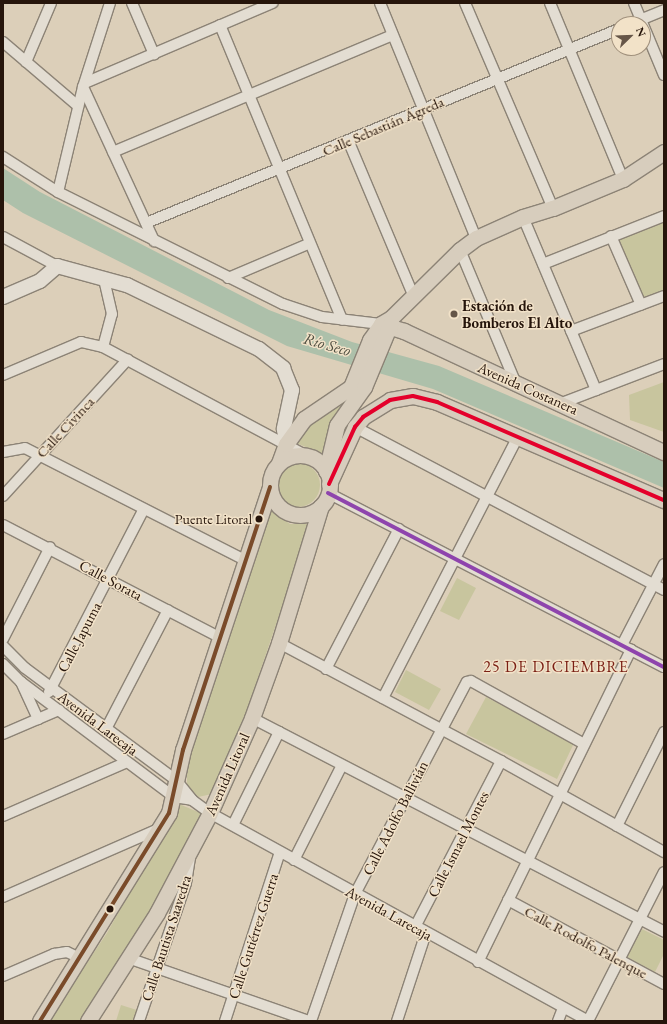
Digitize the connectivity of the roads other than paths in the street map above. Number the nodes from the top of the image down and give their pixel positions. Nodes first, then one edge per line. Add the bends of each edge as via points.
1 (51, 3) edge
2 (110, 3) edge
3 (132, 3) edge
4 (273, 3) edge
5 (380, 3) edge
6 (466, 3) edge
7 (550, 3) edge
8 (634, 3) edge
9 (664, 10) edge
10 (640, 16) edge
11 (649, 16) edge
12 (220, 25) junction
13 (611, 32) edge
14 (393, 36) junction
15 (3, 42) edge
16 (651, 43) edge
17 (569, 49) junction
18 (154, 54) junction
19 (26, 62) junction
20 (664, 75) edge
21 (497, 78) junction
22 (84, 85) junction
23 (248, 97) junction
24 (78, 106) junction
25 (424, 108) junction
26 (348, 140) junction
27 (113, 152) junction
28 (664, 152) edge
29 (3, 157) edge
30 (278, 171) junction
31 (623, 179) junction
32 (58, 192) junction
33 (554, 208) junction
34 (664, 216) edge
35 (523, 217) junction
36 (146, 223) junction
37 (3, 236) edge
38 (611, 236) junction
39 (476, 238) junction
40 (154, 241) junction
41 (308, 244) junction
42 (460, 250) junction
43 (543, 264) junction
44 (57, 266) junction
45 (104, 278) junction
46 (228, 278) junction
47 (413, 295) junction
48 (3, 296) edge
49 (664, 296) edge
50 (641, 305) junction
51 (342, 320) junction
52 (388, 323) junction
53 (571, 331) junction
54 (103, 347) junction
55 (128, 359) junction
56 (664, 364) edge
57 (3, 375) edge
58 (362, 377) junction
59 (516, 384) junction
60 (596, 390) junction
61 (562, 404) junction
62 (355, 427) junction
63 (518, 436) junction
64 (286, 444) junction
65 (3, 452) edge
66 (664, 452) edge
67 (39, 455) junction
68 (305, 455) junction
69 (279, 463) junction
70 (270, 487) junction
71 (326, 488) junction
72 (3, 496) edge
73 (487, 496) junction
74 (664, 500) edge
75 (144, 509) junction
76 (3, 525) edge
77 (399, 529) junction
78 (50, 547) junction
79 (457, 559) junction
80 (245, 560) junction
81 (664, 564) edge
82 (110, 579) junction
83 (654, 584) junction
84 (664, 590) edge
85 (168, 610) junction
86 (219, 637) junction
87 (3, 640) edge
88 (279, 643) junction
89 (3, 646) edge
90 (626, 647) junction
91 (3, 664) edge
92 (664, 667) edge
93 (326, 669) junction
94 (21, 682) junction
95 (52, 688) junction
96 (383, 698) junction
97 (45, 699) junction
98 (59, 710) junction
99 (252, 718) junction
100 (38, 719) junction
101 (106, 729) junction
102 (441, 729) junction
103 (279, 732) junction
104 (664, 732) edge
105 (3, 734) edge
106 (584, 744) junction
107 (501, 761) junction
108 (127, 762) junction
109 (342, 765) junction
110 (176, 780) junction
111 (560, 794) junction
112 (174, 798) junction
113 (405, 798) junction
114 (192, 800) junction
115 (210, 813) junction
116 (3, 816) edge
117 (233, 825) junction
118 (617, 826) junction
119 (163, 827) junction
120 (466, 829) junction
121 (280, 852) junction
122 (664, 852) edge
123 (190, 854) junction
124 (294, 860) junction
125 (527, 861) junction
126 (664, 872) edge
127 (355, 894) junction
128 (3, 897) edge
129 (508, 900) junction
130 (640, 920) junction
131 (416, 927) junction
132 (664, 932) edge
133 (426, 933) junction
134 (80, 958) junction
135 (128, 958) junction
136 (619, 960) junction
137 (478, 962) junction
138 (156, 968) junction
139 (3, 976) edge
140 (664, 984) edge
141 (234, 995) junction
142 (563, 1008) junction
143 (40, 1021) edge
144 (88, 1021) edge
145 (139, 1021) edge
146 (225, 1021) edge
147 (310, 1021) edge
148 (397, 1021) edge
149 (558, 1021) edge
150 (588, 1021) edge

1 - 19 street
2 - 22 street
3 - 18 street
4 - 12 street
5 - 14 street
6 - 21 street
7 - 17 street
8 - 10 street
9 - 11 street
12 - 18 street
12 - 23 street
13 - 17 street, Calle Sebastián Ágreda
14 - 23 street
14 - 25 street
15 - 19 street
16 - 20 street
17 - 21 street, Calle Sebastián Ágreda
17 - 31 street
18 - 22 street
19 - 24 street
21 - 25 street, Calle Sebastián Ágreda
21 - 33 street
22 - 24 street
22 - 27 street
23 - 27 street
23 - 30 street
24 - 32 street
25 - 26 street, Calle Sebastián Ágreda
25 - 39 street
26 - 30 street, Calle Sebastián Ágreda
26 - 47 street
27 - 36 street
28 - 31 main road
29 - 32 street
30 - 36 street, Calle Sebastián Ágreda
30 - 41 street
31 - 33 main road
32 - 40 street
33 - 35 main road
34 - 38 street
35 - 39 main road
35 - 43 street
36 - 40 street
37 - 44 street
38 - 43 street
38 - 50 street
39 - 42 main road
40 - 46 street
41 - 46 street
41 - 51 street
42 - 47 main road
42 - 59 street
43 - 53 street
44 - 45 street
44 - 48 street via 40,281
45 - 54 street via 112,314
45 - 64 street via 127,285 273,358 283,368 292,390 284,429
46 - 51 street via 304,313
47 - 52 main road
49 - 50 street
50 - 53 street
51 - 52 street
52 - 58 main road via 375,342
52 - 59 main road, Avenida Costanera
53 - 60 street
54 - 55 street
54 - 57 street via 81,342
55 - 64 street
55 - 67 street, Calle Civinca
56 - 60 street
58 - 64 main road via 344,394 304,419
58 - 71 main road, Avenida Litoral via 360,394 337,425
59 - 61 main road, Avenida Costanera
60 - 61 street
61 - 66 main road, Avenida Costanera
62 - 63 main road via 363,417 380,405 413,396 437,402
62 - 71 main road
62 - 73 street
63 - 73 street
63 - 74 main road
64 - 68 street
64 - 69 main road
65 - 67 street via 19,447
67 - 72 street, Calle Civinca
67 - 75 street
68 - 69 main road via 290,456
68 - 71 main road via 318,461
69 - 70 main road via 273,470
70 - 71 main road via 275,501 286,511 308,513
70 - 80 main road
71 - 77 street
71 - 88 main road, Avenida Litoral
73 - 79 street
73 - 83 street
75 - 80 street
75 - 82 street, Calle Japuma
76 - 78 street, Calle Sorata
77 - 79 street
77 - 93 street
78 - 82 street, Calle Sorata
78 - 87 street
79 - 90 street
79 - 96 street
80 - 86 main road
81 - 83 street
82 - 85 street, Calle Sorata
82 - 95 street, Calle Japuma
83 - 84 street
83 - 90 street
85 - 86 street, Calle Sorata
85 - 101 street
86 - 110 main road
88 - 93 street
88 - 99 main road, Avenida Litoral
89 - 95 street, Avenida Larecaja
90 - 92 street
90 - 106 street
91 - 94 street, Avenida Larecaja
93 - 96 street
94 - 97 street, Avenida Larecaja
94 - 100 street
95 - 97 street, Calle Japuma
95 - 101 street, Avenida Larecaja
96 - 102 street
97 - 98 street, Avenida Larecaja
98 - 100 street
98 - 108 street, Avenida Larecaja
99 - 103 street
99 - 115 main road, Avenida Litoral
100 - 105 street
101 - 110 street, Avenida Larecaja
102 - 106 street, Calle Adolfo Ballivián via 463,687 471,681
102 - 107 street
102 - 113 street, Calle Adolfo Ballivián
103 - 109 street
103 - 117 street
104 - 118 street
106 - 111 street
107 - 111 street
107 - 120 street, Calle Ismael Montes
108 - 112 street, Avenida Larecaja
108 - 116 street
109 - 113 street
109 - 124 street
110 - 112 main road
110 - 114 street, Avenida Larecaja
111 - 118 street
111 - 125 street
112 - 114 street, Avenida Larecaja
112 - 119 main road
113 - 120 street
113 - 127 street, Calle Adolfo Ballivián
114 - 115 street, Avenida Larecaja
115 - 117 street, Avenida Larecaja
115 - 123 main road, Avenida Litoral
117 - 121 street, Avenida Larecaja
118 - 122 street
119 - 128 street
119 - 134 main road
120 - 125 street
120 - 131 street, Calle Ismael Montes
121 - 124 street, Avenida Larecaja
121 - 141 street, Calle Gutiérrez Guerra
123 - 135 main road, Avenida Litoral
123 - 138 street, Calle Bautista Saavedra via 186,883
124 - 127 street, Avenida Larecaja
125 - 129 street
125 - 130 street
126 - 130 street
127 - 131 street, Avenida Larecaja
127 - 147 street, Calle Adolfo Ballivián
129 - 136 street, Calle Rodolfo Palenque
129 - 137 street
130 - 132 street
130 - 136 street
131 - 133 street, Avenida Larecaja
133 - 137 street, Avenida Larecaja
133 - 148 street
134 - 139 street via 67,952 54,954
134 - 143 main road
135 - 138 street
135 - 144 main road, Avenida Litoral
136 - 140 street, Calle Rodolfo Palenque
136 - 150 street
137 - 142 street, Avenida Larecaja
138 - 141 street
138 - 145 street, Calle Bautista Saavedra
141 - 146 street, Calle Gutiérrez Guerra
141 - 147 street
142 - 149 street
142 - 150 street, Avenida Larecaja

